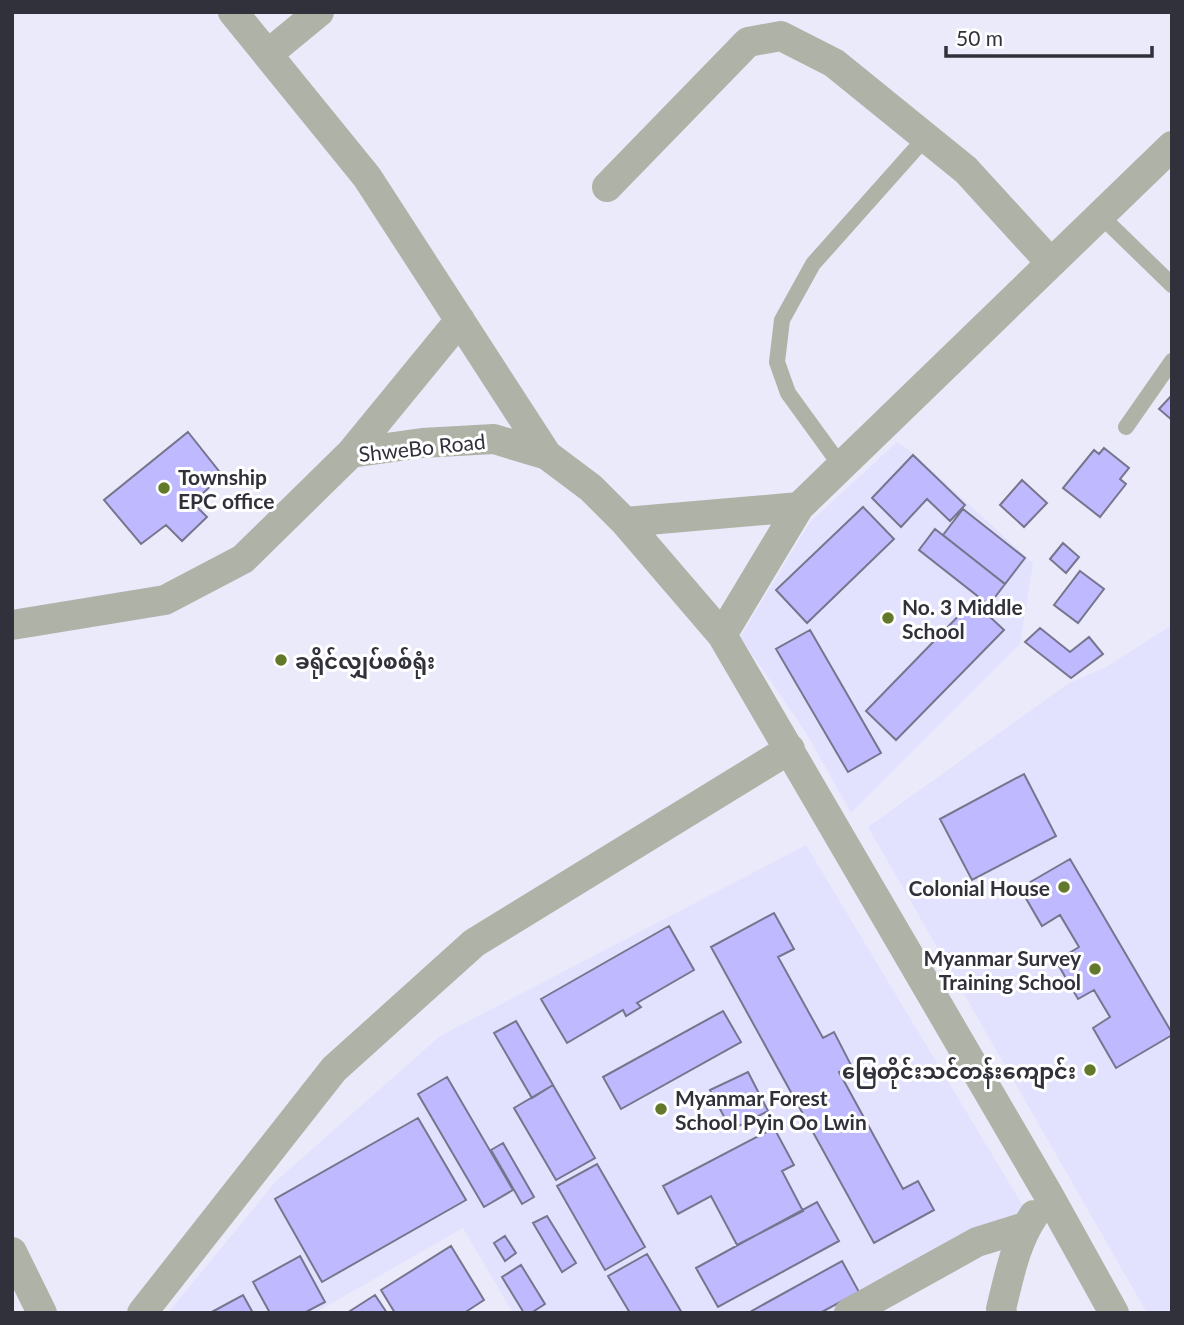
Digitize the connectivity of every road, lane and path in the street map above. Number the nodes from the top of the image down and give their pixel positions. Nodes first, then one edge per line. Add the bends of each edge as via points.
1 (233, 12) edge
2 (319, 12) edge
3 (268, 54) junction
4 (926, 137) junction
5 (1172, 146) edge
6 (607, 187) dead end
7 (1100, 215) junction
8 (1051, 263) junction
9 (1172, 285) edge
10 (460, 320) junction
11 (1172, 361) edge
12 (1126, 427) dead end
13 (351, 453) junction
14 (548, 454) junction
15 (841, 466) junction
16 (799, 507) junction
17 (625, 522) junction
18 (12, 625) edge
19 (722, 635) junction
20 (790, 749) junction
21 (1048, 1194) junction
22 (1026, 1227) junction
23 (12, 1252) edge
24 (41, 1313) edge
25 (142, 1313) edge
26 (849, 1313) edge
27 (1002, 1313) edge
28 (1114, 1313) edge

1 - 3 street
2 - 3 street
3 - 10 street via 367,177
4 - 6 street via 834,63 781,36 748,42
4 - 8 street via 966,170
4 - 15 lane via 813,264 782,320 777,362 788,393
5 - 7 street
7 - 8 street
7 - 9 lane
8 - 15 street
10 - 13 street
10 - 14 street
11 - 12 lane
13 - 14 street, ShweBo Road via 494,439
13 - 18 street, ShweBo Road via 243,559 165,600
14 - 17 street
15 - 16 street
16 - 17 street
16 - 19 street
17 - 19 street
19 - 20 street
20 - 21 street
20 - 25 street via 474,943 334,1069
21 - 22 street
21 - 28 street
22 - 26 street via 977,1242
22 - 27 street
23 - 24 street

